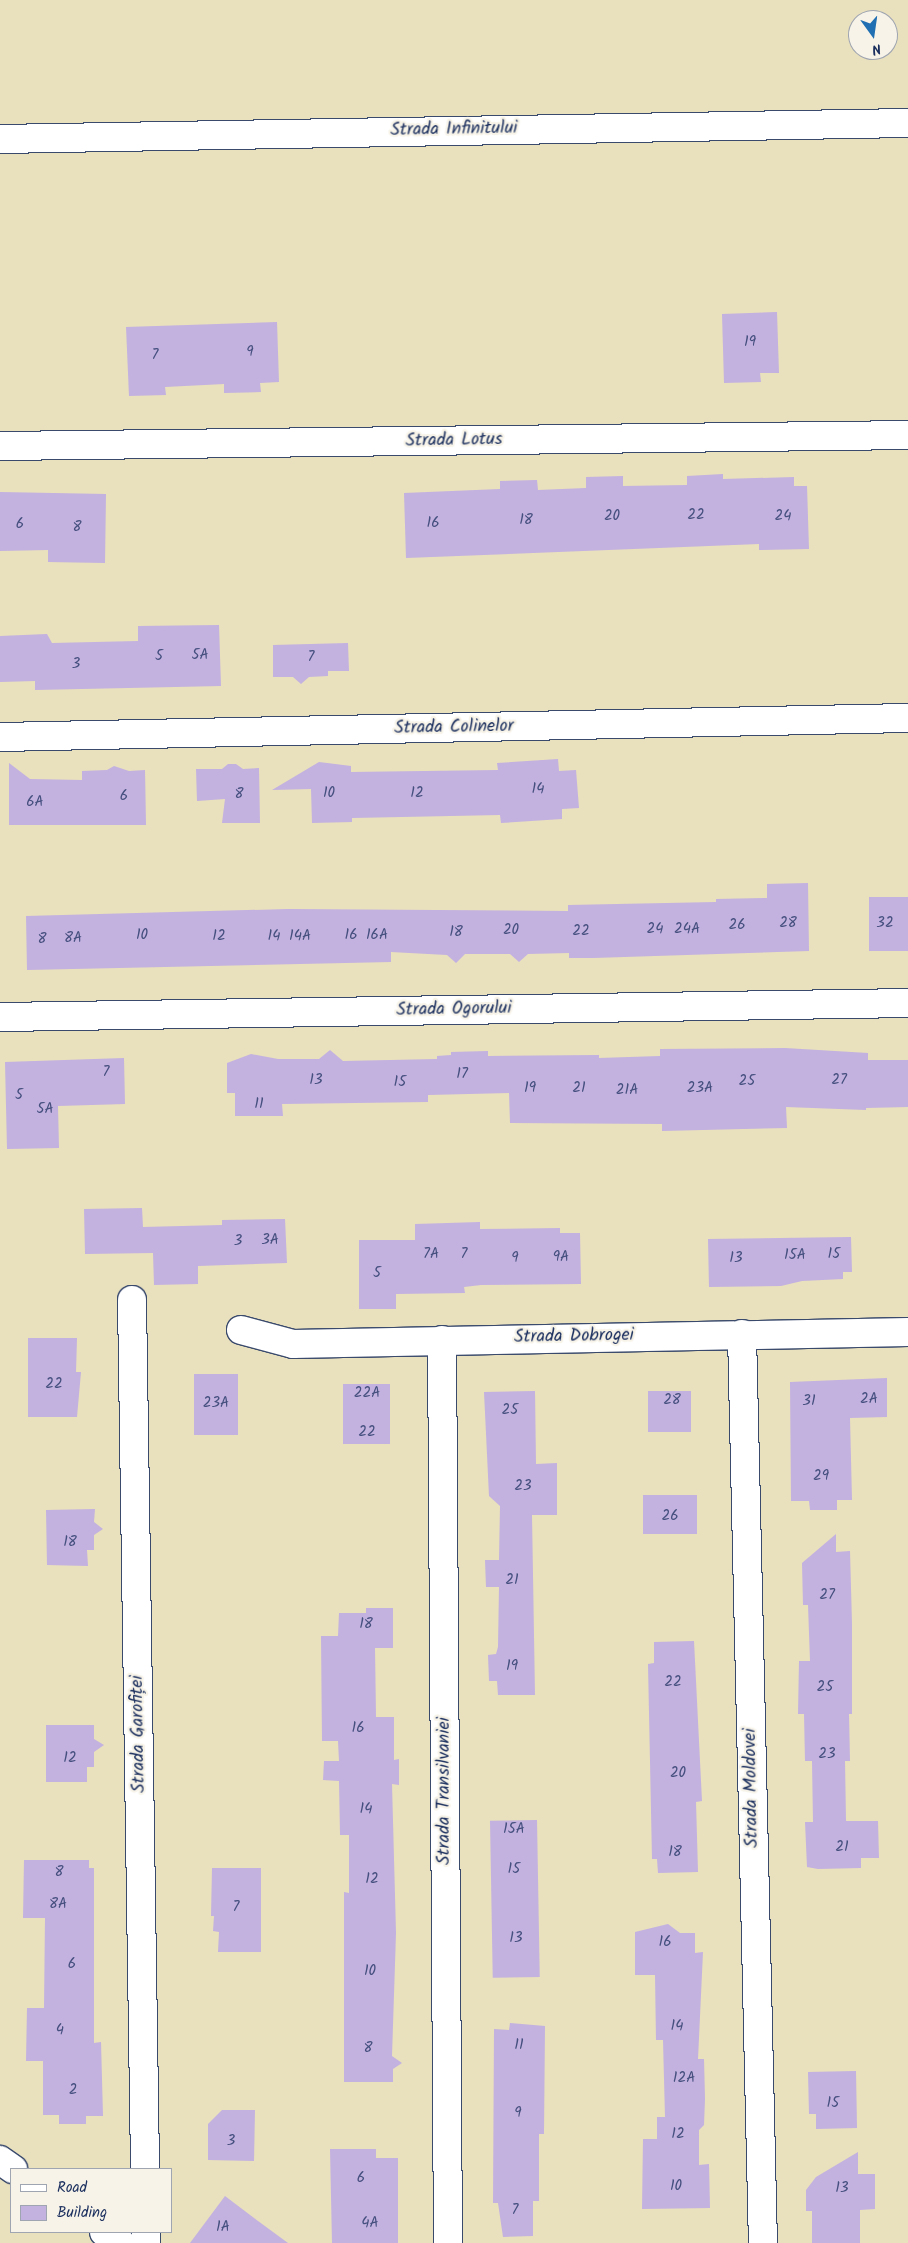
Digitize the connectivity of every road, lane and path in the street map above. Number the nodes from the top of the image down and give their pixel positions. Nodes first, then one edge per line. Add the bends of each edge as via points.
1 (908, 123) edge
2 (0, 139) edge
3 (908, 435) edge
4 (0, 446) edge
5 (908, 718) edge
6 (0, 737) edge
7 (908, 1003) edge
8 (0, 1017) edge
9 (132, 1300) dead end
10 (241, 1330) dead end
11 (908, 1332) edge
12 (742, 1334) junction
13 (442, 1340) junction
14 (0, 2160) edge
15 (12, 2168) edge
16 (145, 2168) edge
17 (106, 2233) edge
18 (121, 2243) edge
19 (448, 2243) edge
20 (763, 2243) edge

1 - 2 street, Strada Infinitului
3 - 4 street, Strada Lotus
5 - 6 street, Strada Colinelor
7 - 8 street, Strada Ogorului
9 - 16 street, Strada Garofiței
10 - 13 street, Strada Dobrogei via 293,1344
11 - 12 street, Strada Dobrogei
12 - 13 street, Strada Dobrogei
12 - 20 street, Strada Moldovei
13 - 19 street, Strada Transilvaniei
14 - 15 street
17 - 18 street

